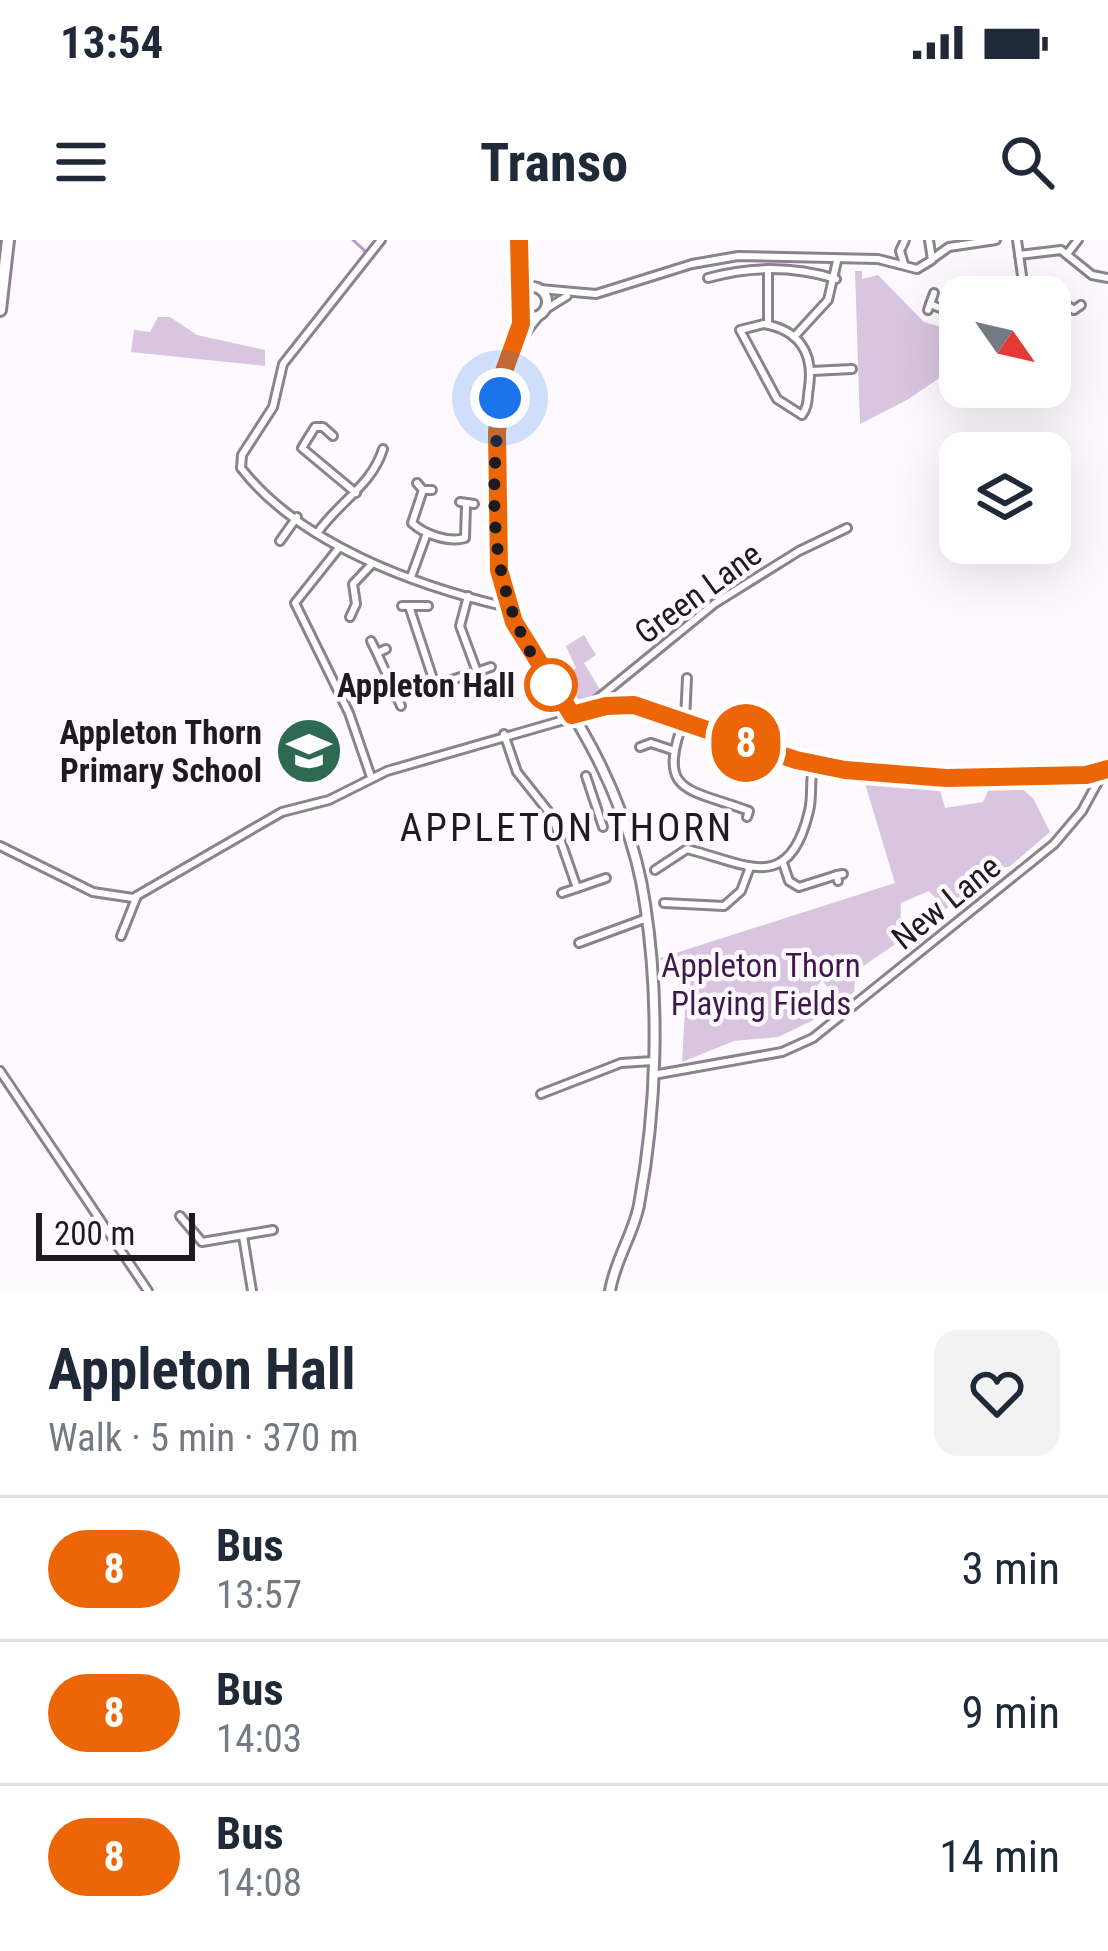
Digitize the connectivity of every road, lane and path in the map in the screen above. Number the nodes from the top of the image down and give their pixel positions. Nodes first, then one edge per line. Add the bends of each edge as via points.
1 (8, 240) edge
2 (381, 240) edge
3 (519, 240) edge
4 (929, 240) edge
5 (996, 240) edge
6 (1017, 240) edge
7 (1078, 240) edge
8 (904, 242) edge
9 (950, 247) junction
10 (1067, 254) junction
11 (1019, 255) junction
12 (878, 259) junction
13 (932, 260) junction
14 (520, 261) junction
15 (837, 261) junction
16 (904, 264) junction
17 (768, 269) junction
18 (1022, 276) edge
19 (708, 278) dead end
20 (1108, 278) edge
21 (836, 279) junction
22 (538, 289) junction
23 (522, 292) junction
24 (934, 292) dead end
25 (571, 295) junction
26 (1082, 305) dead end
27 (1071, 308) edge
28 (546, 309) junction
29 (0, 310) edge
30 (939, 310) edge
31 (522, 313) junction
32 (537, 316) junction
33 (768, 324) junction
34 (794, 337) junction
35 (518, 338) junction
36 (852, 369) dead end
37 (812, 371) junction
38 (333, 436) dead end
39 (382, 448) dead end
40 (424, 487) dead end
41 (356, 493) junction
42 (467, 504) dead end
43 (297, 517) junction
44 (847, 528) dead end
45 (318, 532) junction
46 (427, 533) junction
47 (280, 544) dead end
48 (339, 547) junction
49 (372, 564) junction
50 (411, 577) junction
51 (468, 596) junction
52 (428, 606) dead end
53 (508, 607) junction
54 (350, 617) dead end
55 (371, 641) dead end
56 (386, 649) dead end
57 (376, 653) junction
58 (491, 668) dead end
59 (477, 672) junction
60 (686, 678) dead end
61 (436, 685) junction
62 (590, 710) junction
63 (572, 715) junction
64 (684, 720) junction
65 (504, 734) junction
66 (640, 747) dead end
67 (672, 750) junction
68 (814, 764) junction
69 (1106, 770) edge
70 (586, 776) dead end
71 (371, 777) junction
72 (610, 791) junction
73 (593, 798) junction
74 (747, 817) dead end
75 (603, 827) dead end
76 (0, 847) edge
77 (783, 863) junction
78 (750, 868) junction
79 (655, 870) dead end
80 (839, 876) dead end
81 (606, 878) dead end
82 (577, 888) junction
83 (562, 893) dead end
84 (137, 896) junction
85 (663, 903) dead end
86 (647, 918) junction
87 (121, 936) dead end
88 (578, 944) dead end
89 (653, 1061) junction
90 (0, 1070) edge
91 (653, 1075) junction
92 (541, 1094) dead end
93 (180, 1216) dead end
94 (273, 1230) dead end
95 (243, 1236) junction
96 (148, 1291) edge
97 (252, 1291) edge
98 (610, 1291) edge

1 - 29 highway
2 - 43 street via 284,364 273,407 240,462
3 - 14 main road
4 - 9 street
4 - 13 street
5 - 9 street
6 - 11 street
7 - 10 street
8 - 12 street
8 - 16 street
9 - 13 street
10 - 11 street
10 - 20 street
11 - 18 street
12 - 15 street
12 - 16 street
13 - 16 street via 917,269
14 - 22 main road
14 - 23 main road
15 - 21 street
15 - 25 street via 738,256
17 - 19 street
17 - 21 street
17 - 33 street
21 - 34 street
22 - 23 main road
22 - 25 street
22 - 28 main road
23 - 31 main road
24 - 30 street via 929,307
25 - 28 street
26 - 27 street
28 - 32 main road
31 - 32 main road
31 - 35 main road
32 - 35 main road
33 - 34 street
33 - 37 street via 740,329 777,399 799,415
34 - 37 street
35 - 53 main road via 503,374 497,432 497,554
36 - 37 street
38 - 41 street via 316,425 302,448
39 - 41 street
40 - 46 street via 412,523
41 - 45 street
42 - 46 street via 465,538
43 - 45 street
43 - 47 street
44 - 62 street, Green Lane via 714,604
45 - 48 street
46 - 50 street
48 - 49 street
48 - 71 street via 295,603
49 - 50 street
49 - 54 street via 353,584
50 - 51 street
51 - 53 street
51 - 59 street via 460,626
52 - 61 street via 406,608
53 - 63 main road
55 - 57 street
56 - 57 street
57 - 61 street via 399,702
58 - 59 street
59 - 61 street
60 - 64 street
62 - 63 street
62 - 64 street via 634,705
63 - 65 street
63 - 72 main road
64 - 67 street
64 - 68 street
65 - 71 street
65 - 82 street via 517,772 552,816
66 - 67 street
67 - 74 street via 681,784 749,811
68 - 69 street via 944,778
68 - 77 street via 810,809
69 - 91 street, New Lane via 1045,852 813,1039
70 - 73 street
71 - 84 street via 271,817
72 - 73 street
72 - 86 main road
73 - 75 street
76 - 84 street via 93,892
77 - 78 street
77 - 80 street via 799,886
78 - 79 street via 687,848
78 - 85 street via 724,906
81 - 82 street
82 - 83 street
84 - 87 street
86 - 88 street
86 - 89 main road
89 - 91 main road
89 - 92 street via 621,1063
90 - 96 street
91 - 98 main road via 638,1208
93 - 95 street via 202,1242
94 - 95 street
95 - 97 street

